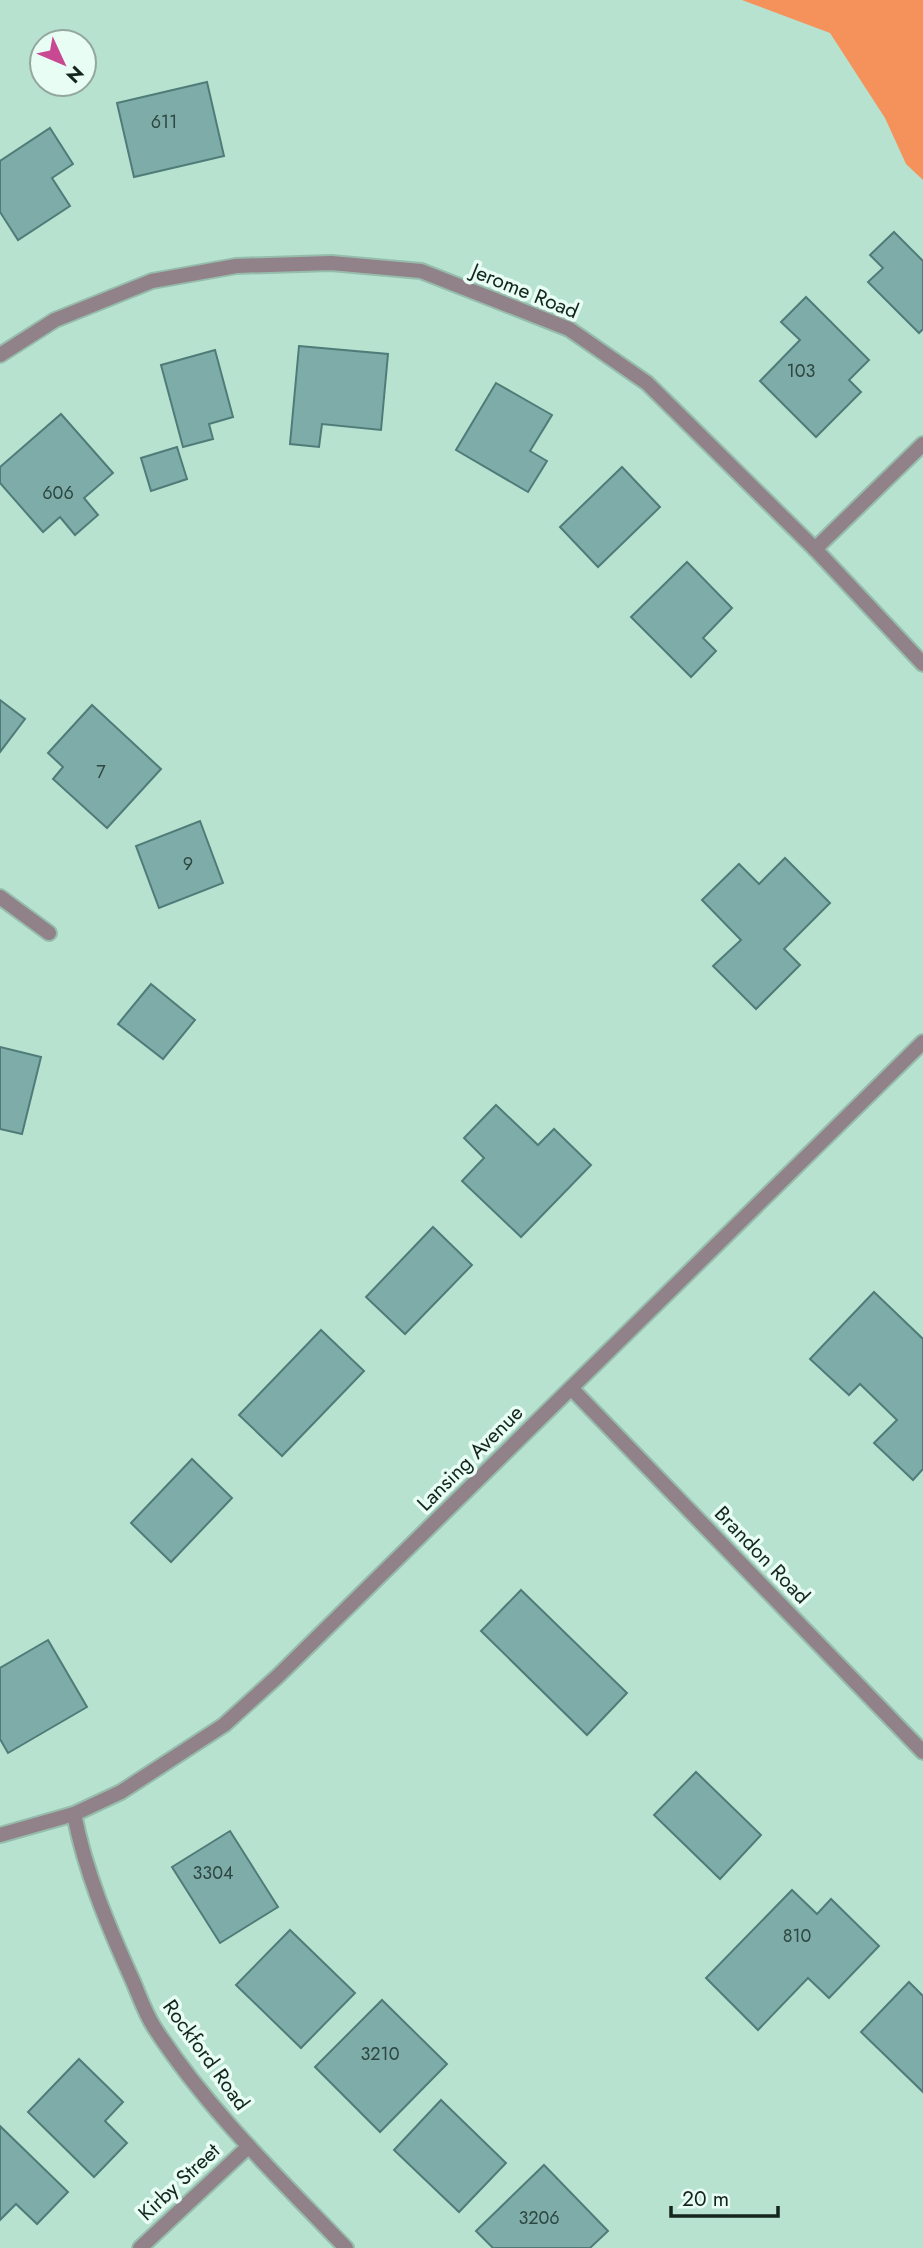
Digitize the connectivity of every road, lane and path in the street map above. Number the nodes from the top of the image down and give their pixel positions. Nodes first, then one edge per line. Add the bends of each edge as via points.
1 (0, 355) edge
2 (923, 444) edge
3 (815, 549) junction
4 (923, 664) edge
5 (0, 897) edge
6 (48, 933) dead end
7 (923, 1042) edge
8 (571, 1388) junction
9 (923, 1752) edge
10 (74, 1814) junction
11 (0, 1835) edge
12 (248, 2147) junction
13 (139, 2248) edge
14 (346, 2248) edge

1 - 3 street, Jerome Road via 55,320 152,281 236,266 331,263 421,271 569,329 647,383
2 - 3 street
3 - 4 street, Jerome Road
5 - 6 street
7 - 8 street, Lansing Avenue
8 - 9 street, Brandon Road
8 - 10 street, Lansing Avenue via 224,1725 121,1792
10 - 11 street, Lansing Avenue
10 - 12 street, Rockford Road via 81,1850 108,1924 153,2025
12 - 13 street, Kirby Street
12 - 14 street, Rockford Road

